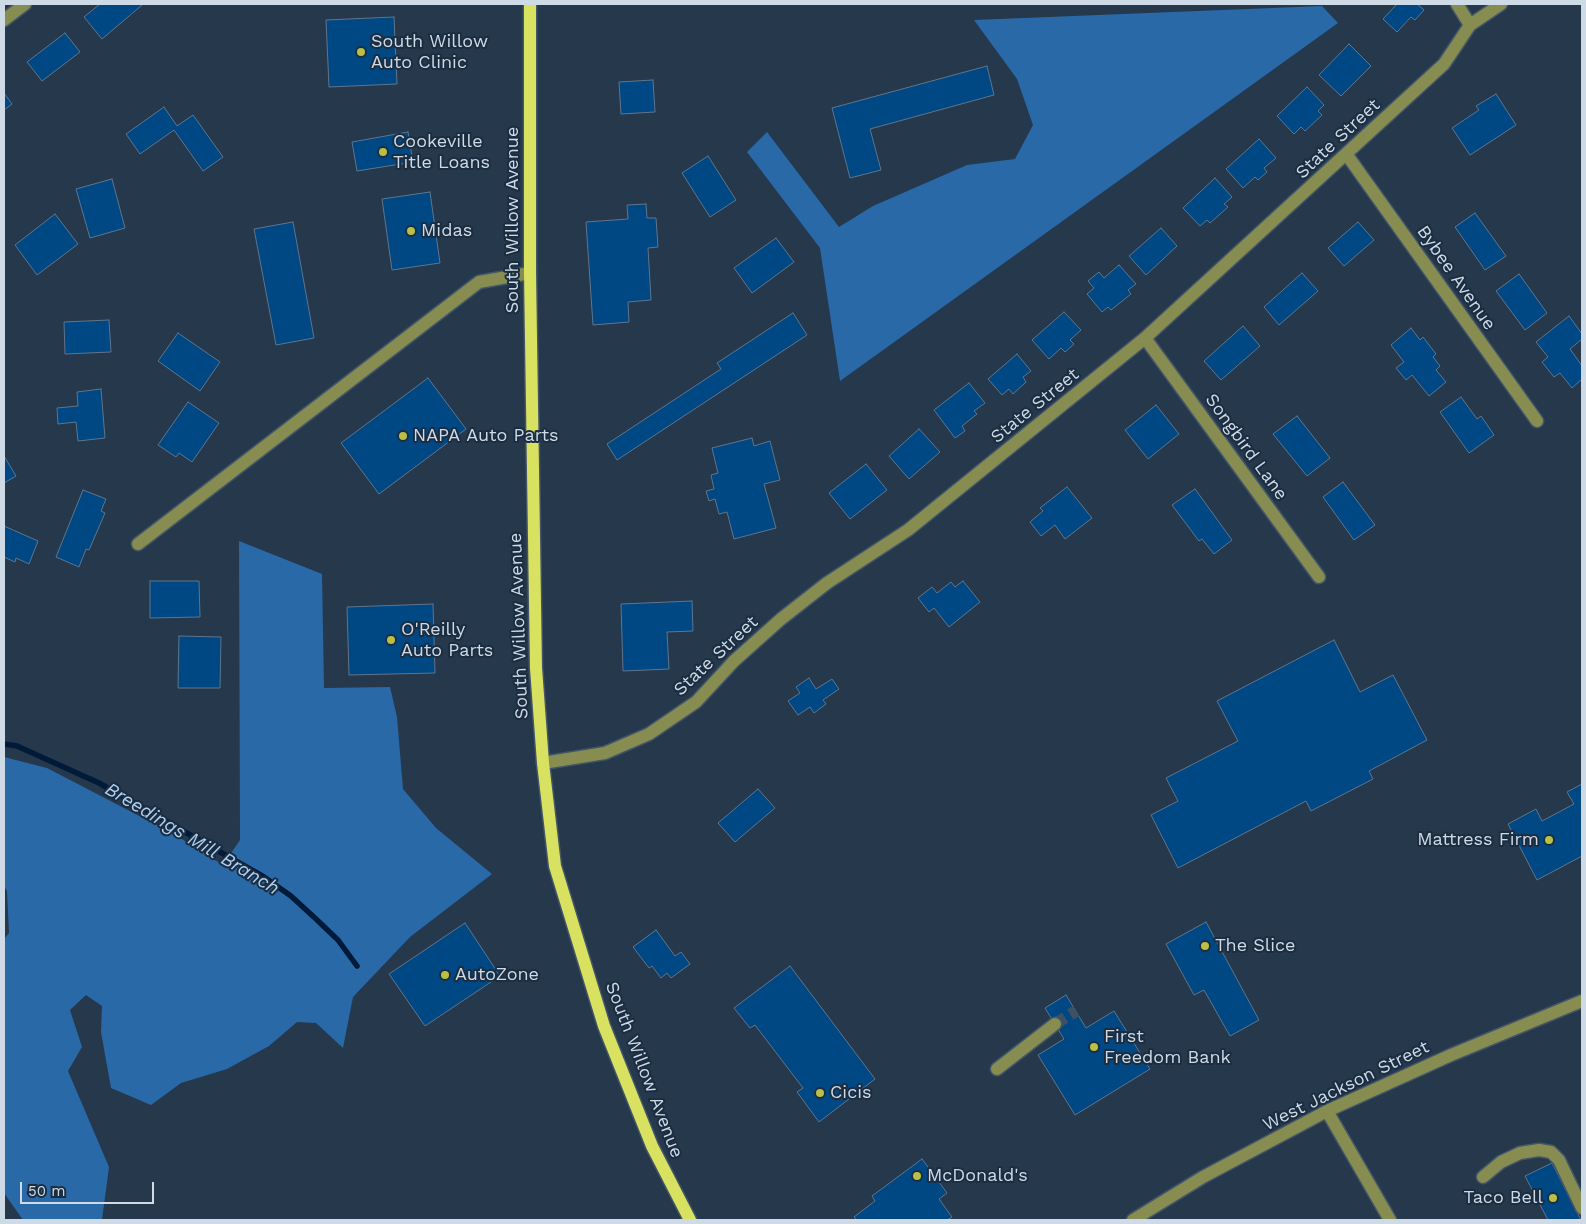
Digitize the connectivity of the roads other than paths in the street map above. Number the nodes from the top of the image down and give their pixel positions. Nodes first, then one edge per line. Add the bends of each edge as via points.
1 (25, 4) edge
2 (530, 4) edge
3 (1457, 4) edge
4 (1501, 4) edge
5 (4, 20) edge
6 (1470, 25) junction
7 (1347, 155) junction
8 (530, 273) junction
9 (1144, 338) junction
10 (1536, 421) dead end
11 (138, 544) dead end
12 (1319, 576) dead end
13 (543, 763) junction
14 (1582, 1001) edge
15 (1055, 1024) tunnel mouth
16 (997, 1069) dead end
17 (1327, 1111) junction
18 (1484, 1177) dead end
19 (1582, 1208) edge
20 (690, 1220) edge
21 (1133, 1220) edge
22 (1390, 1220) edge

1 - 5 street
2 - 8 main road, South Willow Avenue
3 - 6 street
4 - 6 street, State Street
6 - 7 street, State Street via 1444,64
7 - 9 street, State Street
7 - 10 street, Bybee Avenue
8 - 11 street via 479,282
8 - 13 main road, South Willow Avenue via 536,680
9 - 12 street, Songbird Lane
9 - 13 street, State Street via 908,530 827,583 781,619 734,661 696,702 649,734 605,753
13 - 20 main road, South Willow Avenue via 555,866 604,1026 652,1146
14 - 17 street, West Jackson Street
15 - 16 street
17 - 21 street, West Jackson Street via 1204,1177
17 - 22 street
18 - 19 street via 1501,1162 1520,1153 1551,1152 1559,1160

